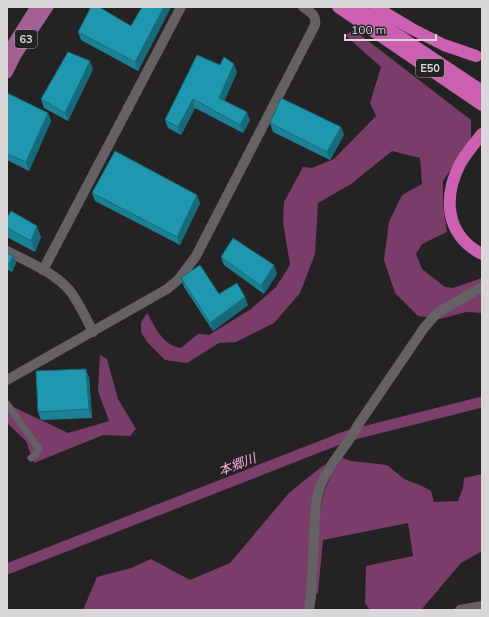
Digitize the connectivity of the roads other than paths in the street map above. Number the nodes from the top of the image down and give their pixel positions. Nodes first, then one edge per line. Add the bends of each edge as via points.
1 (36, 7) edge
2 (48, 7) edge
3 (181, 7) edge
4 (303, 7) edge
5 (338, 7) edge
6 (356, 7) edge
7 (375, 7) edge
8 (377, 33) junction
9 (7, 53) edge
10 (476, 56) dead end
11 (7, 73) edge
12 (482, 91) edge
13 (482, 104) edge
14 (482, 114) edge
15 (482, 134) edge
16 (482, 144) edge
17 (482, 248) edge
18 (7, 251) edge
19 (482, 254) edge
20 (43, 270) junction
21 (482, 287) edge
22 (93, 332) junction
23 (7, 380) edge
24 (7, 404) edge
25 (30, 458) dead end
26 (482, 606) edge
27 (309, 610) edge
28 (460, 610) edge

1 - 9 main road, 63
2 - 11 main road, 63
3 - 20 street
4 - 22 street via 314,16 315,25 190,266 180,279 167,289
5 - 8 highway, E50
6 - 12 highway, E50
7 - 10 highway via 444,45
8 - 13 highway, E50
8 - 14 highway
15 - 19 highway via 456,173 449,205 453,224 458,232
16 - 17 highway via 461,175 455,200 457,215 464,232
18 - 20 street
20 - 22 street via 62,282 70,291
21 - 27 street via 438,312 424,328 322,481 317,498
22 - 23 street
24 - 25 street via 39,449 36,455
26 - 28 street

